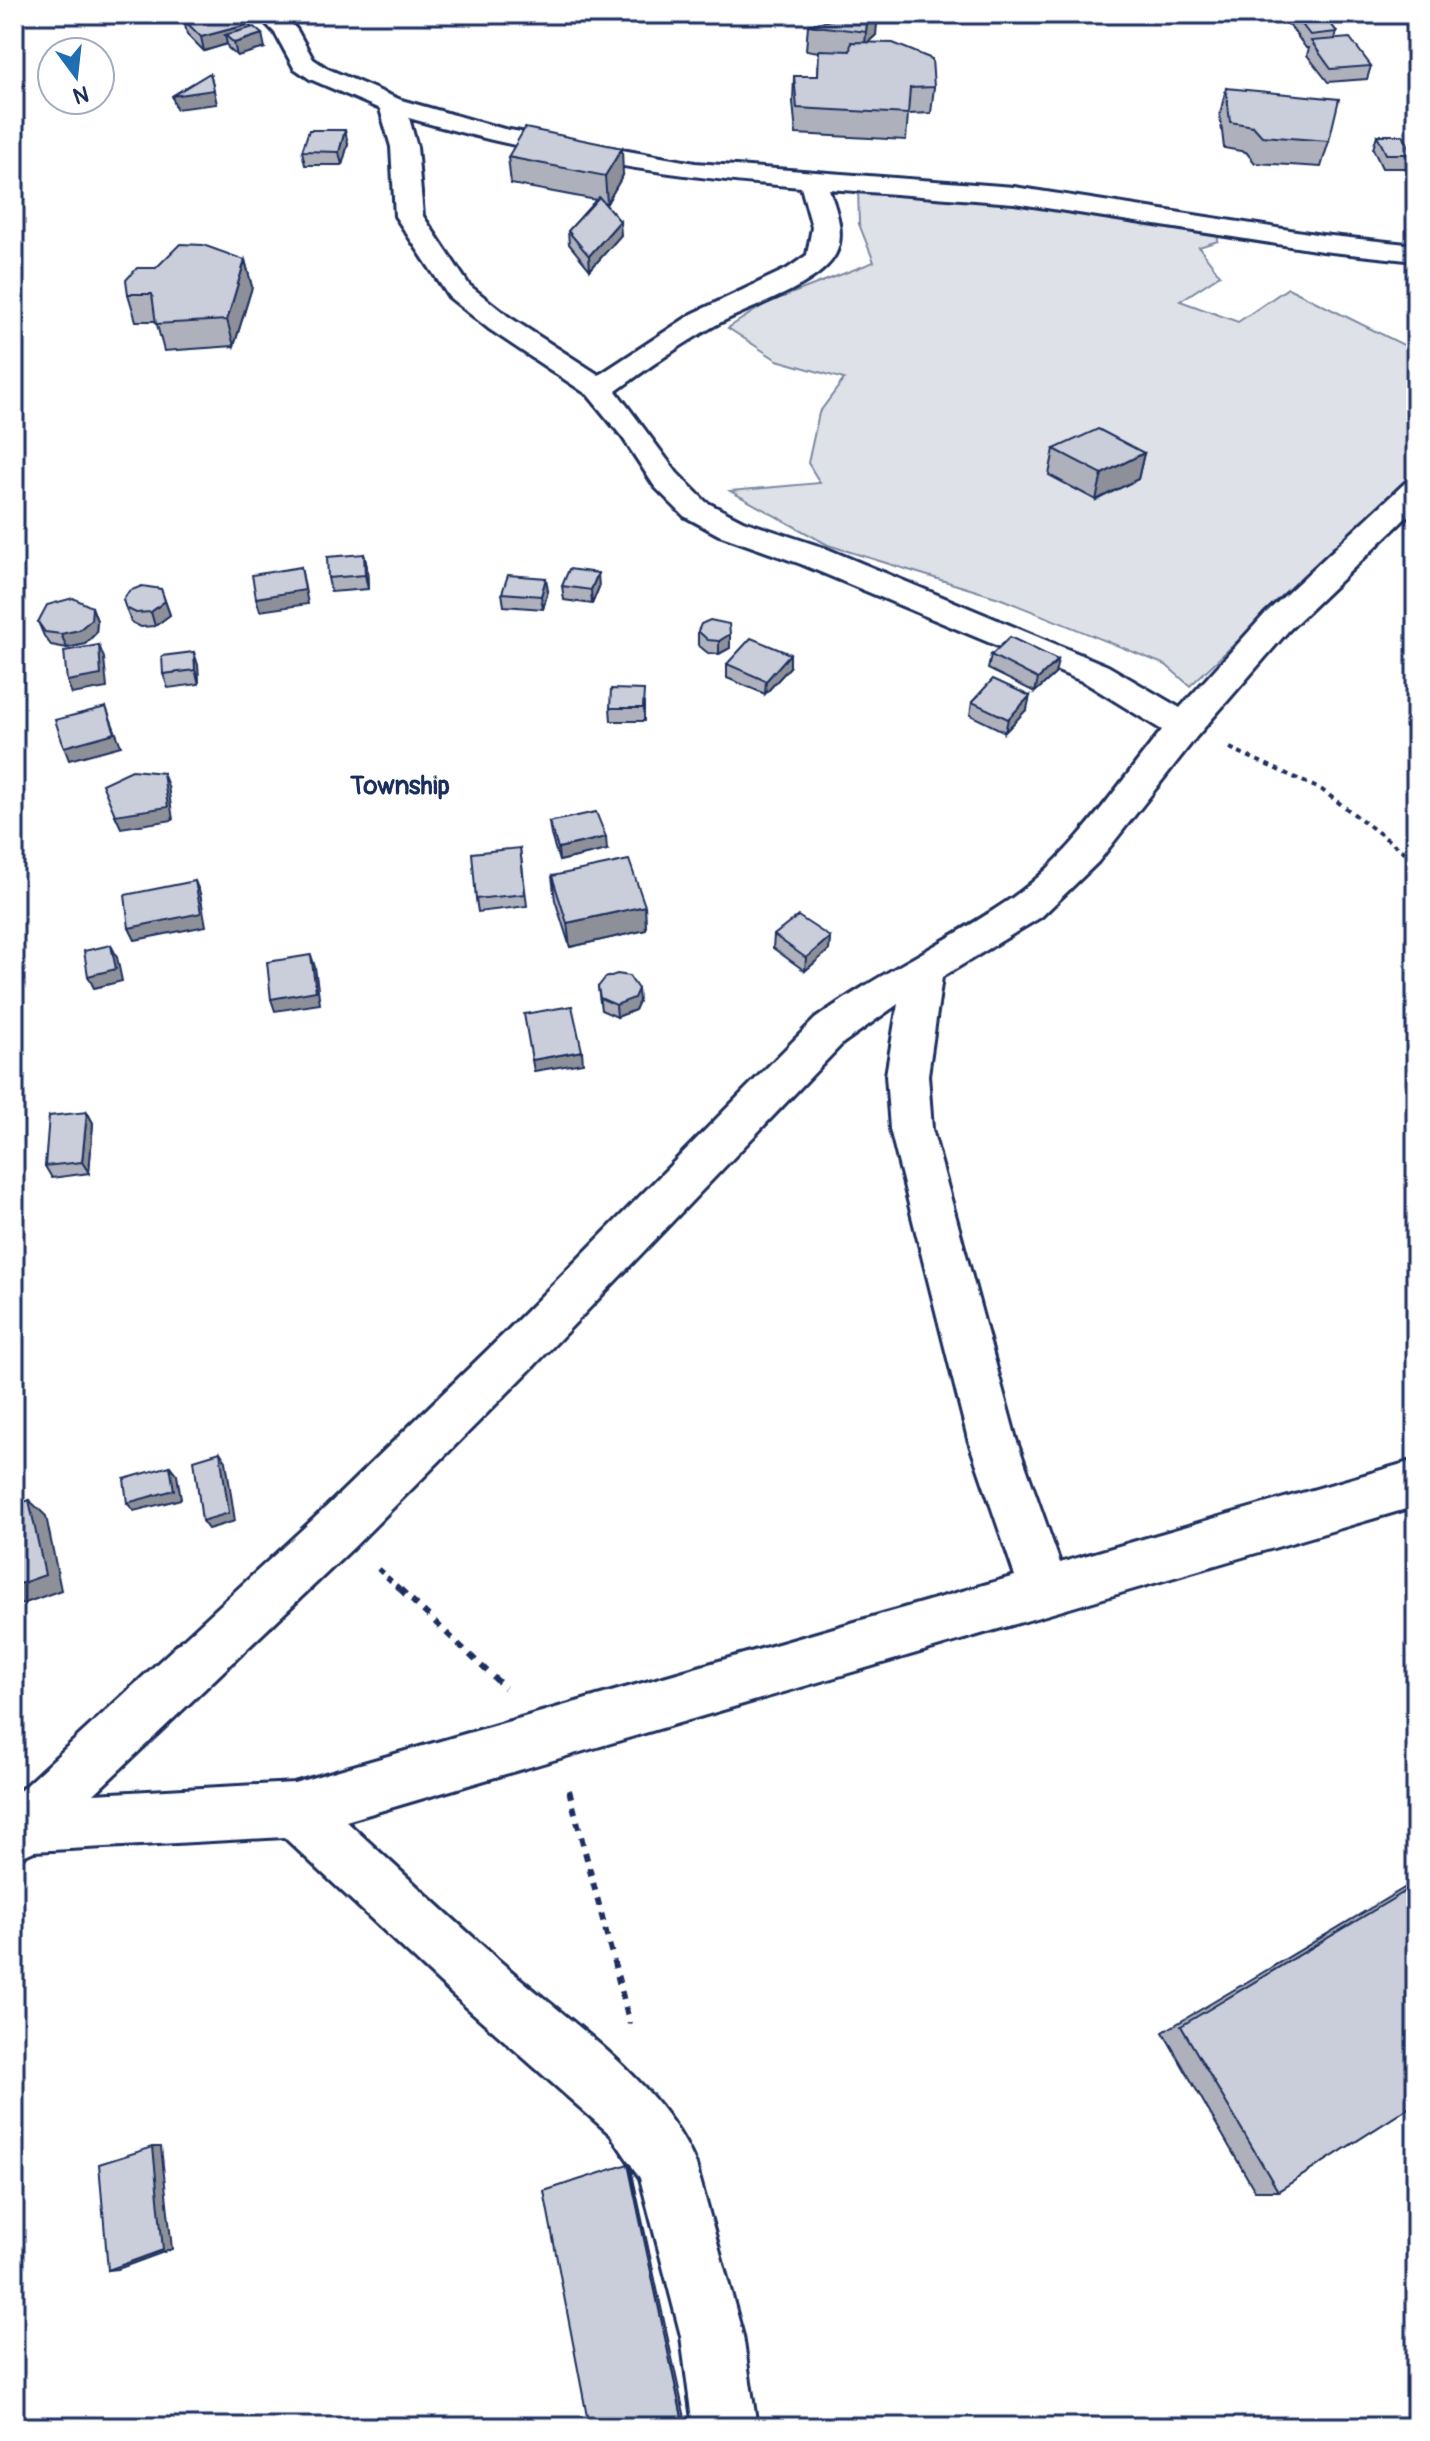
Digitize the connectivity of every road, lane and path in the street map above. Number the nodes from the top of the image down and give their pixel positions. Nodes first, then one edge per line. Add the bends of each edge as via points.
1 (269, 14) edge
2 (392, 105) junction
3 (812, 178) junction
4 (1416, 253) edge
5 (599, 389) junction
6 (1416, 490) edge
7 (1184, 727) junction
8 (1416, 861) edge
9 (923, 973) junction
10 (1416, 1483) edge
11 (337, 1530) junction
12 (1046, 1592) junction
13 (556, 1735) junction
14 (294, 1810) junction
15 (18, 1829) edge
16 (631, 2027) dead end
17 (725, 2427) edge

1 - 2 street via 285,30 303,63
2 - 3 street via 501,136 695,171
2 - 5 street via 404,147 409,216 459,291
3 - 4 street via 1014,195
3 - 5 street via 826,227 819,258 667,340
5 - 7 street via 666,480 695,509 1096,674
6 - 7 street via 1277,622
7 - 8 path via 1322,790
7 - 9 street via 1085,852 1027,907
9 - 11 street via 829,1031
9 - 12 street via 907,1075 911,1129 992,1439
10 - 12 street
11 - 13 path
11 - 15 street
12 - 13 street
13 - 14 street
13 - 16 path
14 - 15 street
14 - 17 street via 632,2114 666,2165 712,2336

